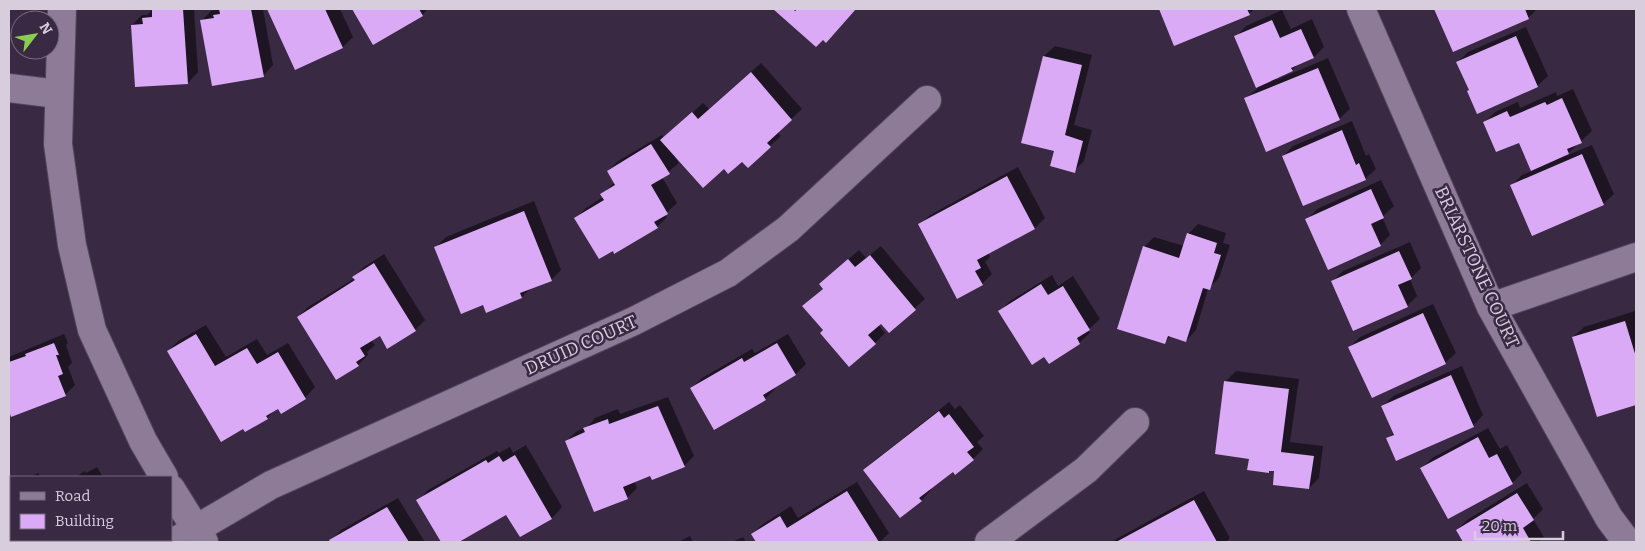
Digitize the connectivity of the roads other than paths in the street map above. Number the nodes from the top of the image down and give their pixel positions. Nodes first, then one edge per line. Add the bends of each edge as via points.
1 (62, 9) edge
2 (1361, 9) edge
3 (9, 88) edge
4 (58, 94) junction
5 (927, 100) dead end
6 (1636, 257) edge
7 (1491, 307) junction
8 (1135, 422) dead end
9 (163, 476) edge
10 (172, 491) edge
11 (191, 538) edge
12 (989, 542) edge
13 (1627, 542) edge

1 - 4 street
2 - 7 street, BRIARSTONE COURT
3 - 4 street
4 - 9 street via 58,144 72,245 92,330 143,441
5 - 11 street, DRUID COURT via 788,229 728,273 634,321 271,485
6 - 7 street
7 - 13 street, BRIARSTONE COURT via 1609,518
8 - 12 street via 1086,470
10 - 11 street

